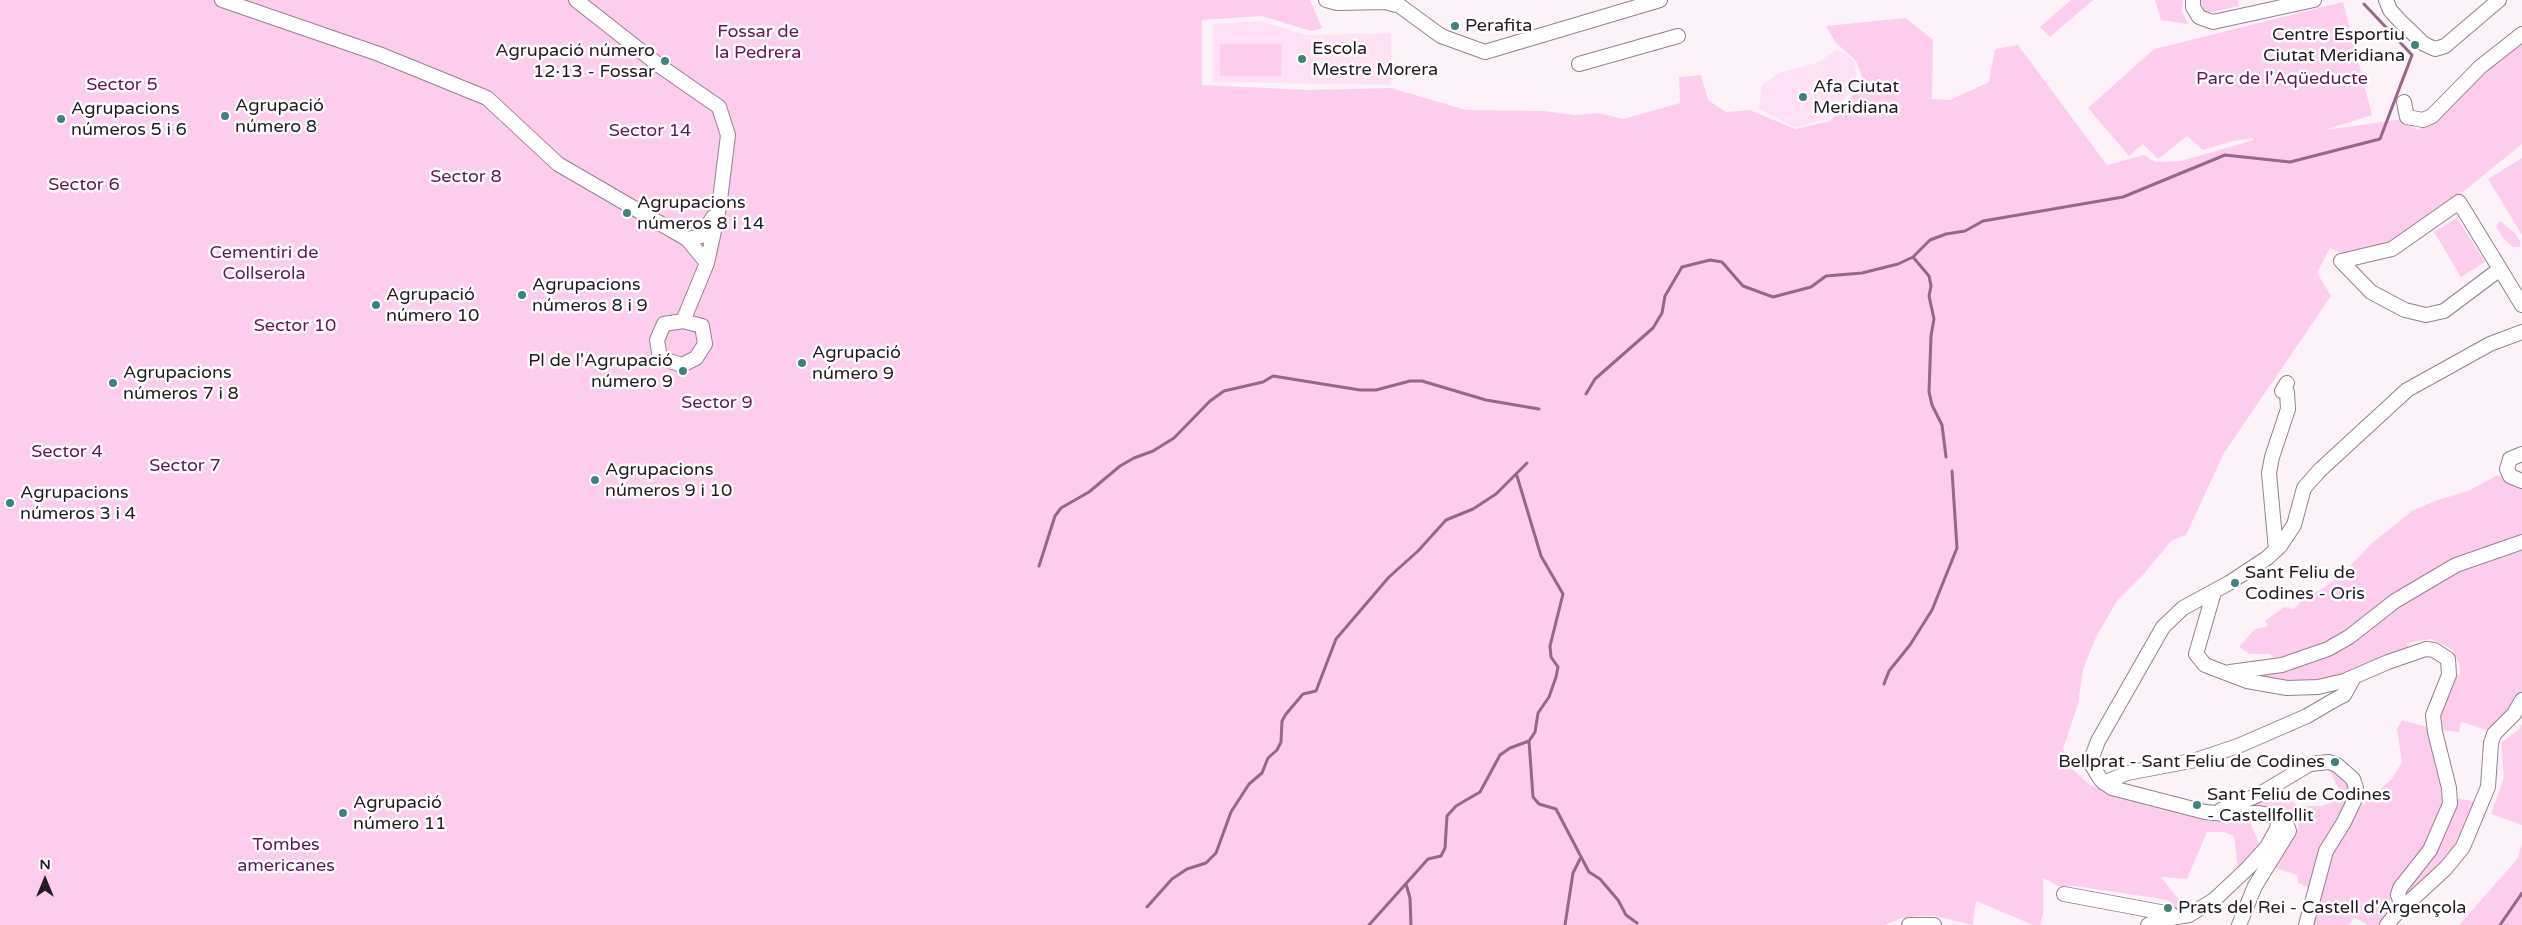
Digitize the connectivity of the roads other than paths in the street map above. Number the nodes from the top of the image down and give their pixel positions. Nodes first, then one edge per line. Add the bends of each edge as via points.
1 (222, 0) edge
2 (576, 0) edge
3 (1326, 0) edge
4 (1660, 0) edge
5 (2193, 0) edge
6 (2314, 0) edge
7 (2386, 0) edge
8 (2499, 0) edge
9 (2522, 34) edge
10 (1678, 36) dead end
11 (1579, 64) dead end
12 (2404, 102) dead end
13 (719, 208) junction
14 (687, 238) junction
15 (707, 263) junction
16 (2500, 269) junction
17 (2522, 305) edge
18 (683, 321) dead end
19 (2522, 332) edge
20 (2286, 383) dead end
21 (2522, 454) edge
22 (2522, 482) edge
23 (2522, 542) edge
24 (2276, 550) junction
25 (2214, 592) junction
26 (2221, 673) junction
27 (2354, 677) junction
28 (2522, 700) edge
29 (2104, 783) junction
30 (2205, 812) junction
31 (2279, 818) junction
32 (2064, 894) dead end
33 (2403, 909) junction
34 (2189, 915) junction
35 (1909, 925) edge
36 (1934, 925) edge
37 (2148, 925) edge
38 (2239, 925) edge
39 (2306, 925) edge
40 (2387, 925) edge

1 - 14 street via 379,54 487,98 558,164
2 - 13 street via 718,107 728,135
3 - 4 street via 1336,3 1385,2 1400,6 1441,36 1486,52
5 - 6 street via 2199,17 2213,22
7 - 8 street via 2400,21 2424,44 2435,49 2445,46
9 - 12 street via 2480,68 2432,116 2423,120 2407,117
10 - 11 street
13 - 14 street via 702,236
13 - 15 street
14 - 15 street
15 - 18 street
16 - 16 street via 2459,202 2392,249 2341,261 2371,292 2405,310 2426,315 2444,311
16 - 17 street
19 - 24 street via 2490,344 2434,374 2390,403 2309,481 2294,525
20 - 24 street via 2282,391 2287,392 2288,409 2269,473
21 - 22 street via 2510,459 2507,469 2510,476
23 - 26 street via 2456,565 2395,600 2328,649 2282,665
24 - 25 street
25 - 26 street via 2196,654 2200,661
25 - 29 street via 2183,608 2163,627 2109,720 2092,757 2097,776
26 - 27 street via 2288,688 2318,687
27 - 29 street via 2344,694 2336,699 2238,746 2196,760 2127,773
27 - 33 street via 2426,649 2442,654 2450,664 2449,675 2433,715 2450,804 2430,850 2400,888 2398,895
28 - 33 street via 2514,714 2494,734 2486,793 2462,848
29 - 30 street
30 - 31 street via 2257,812
30 - 39 street via 2230,807 2258,795 2310,764 2329,762 2347,772 2356,788 2354,801 2326,851
31 - 34 street via 2270,841 2249,868 2214,900
31 - 38 street via 2286,822 2289,831 2255,886
32 - 34 street via 2156,913
33 - 40 street
34 - 37 street
35 - 36 street

